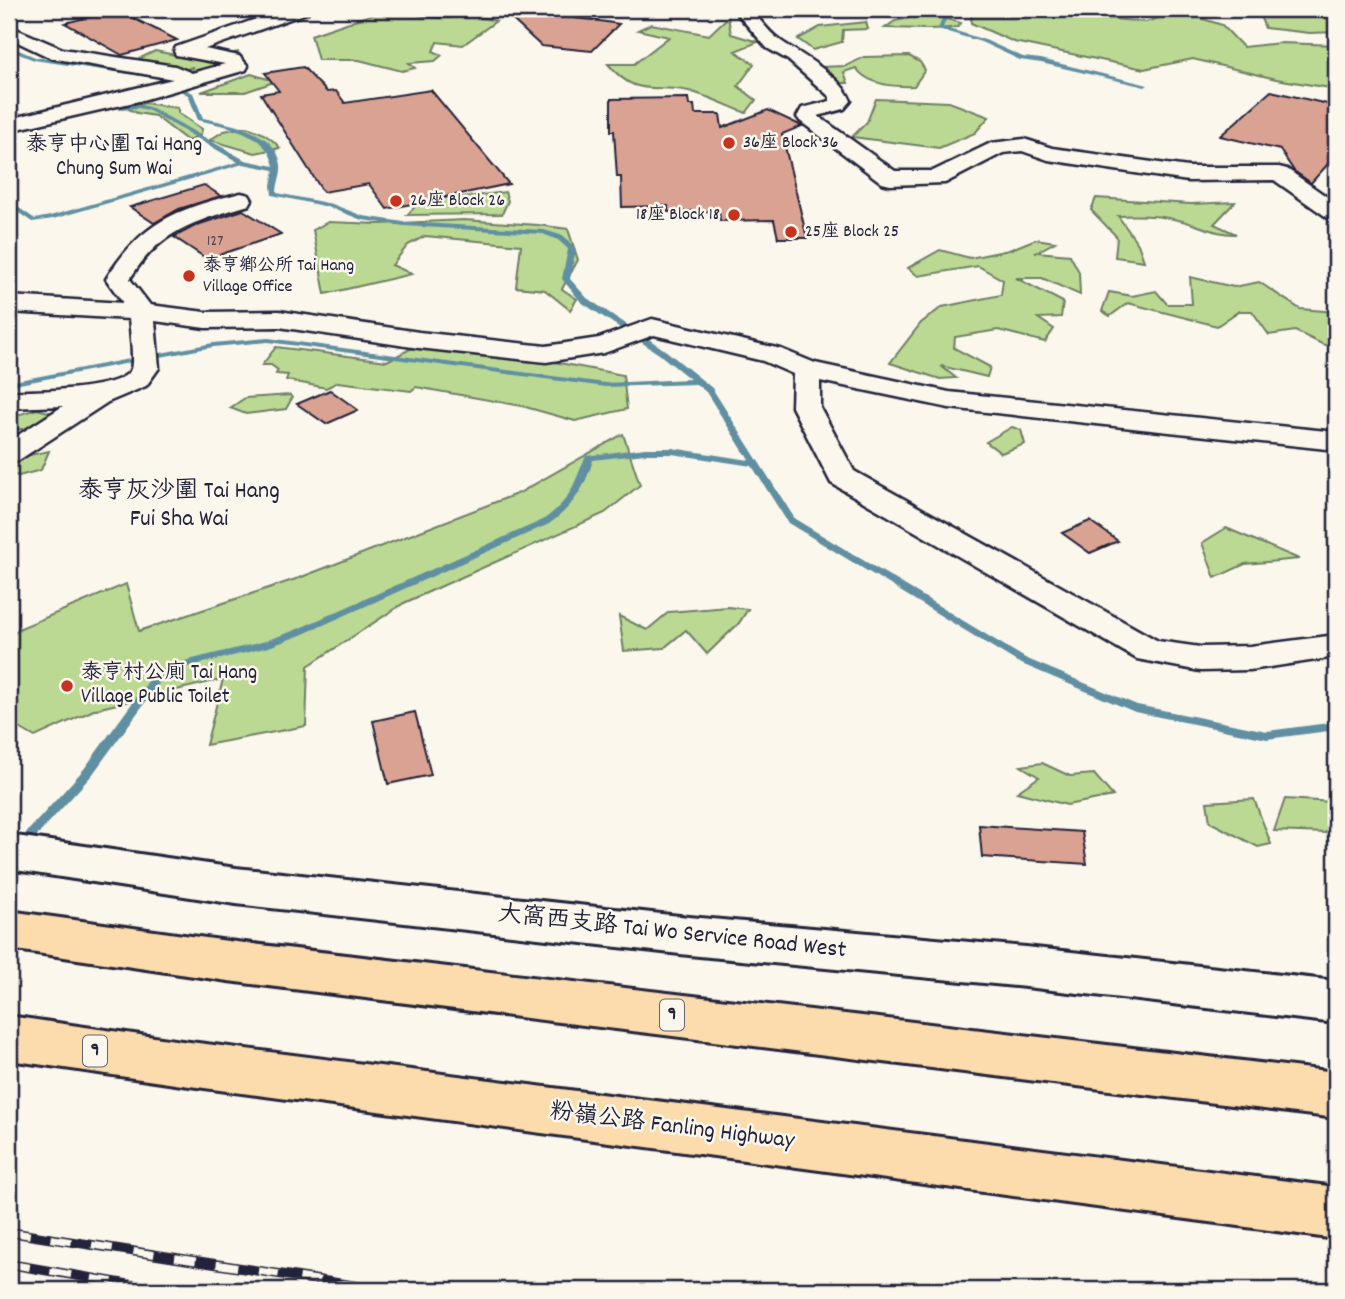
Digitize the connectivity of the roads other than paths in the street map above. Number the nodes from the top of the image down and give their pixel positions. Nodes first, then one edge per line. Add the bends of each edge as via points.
1 (301, 9) edge
2 (423, 9) edge
3 (462, 9) edge
4 (741, 9) edge
5 (269, 13) edge
6 (9, 31) edge
7 (186, 82) junction
8 (9, 125) edge
9 (241, 200) dead end
10 (1336, 213) edge
11 (9, 304) edge
12 (142, 312) junction
13 (807, 370) junction
14 (98, 396) junction
15 (9, 400) edge
16 (1336, 441) edge
17 (9, 454) edge
18 (1336, 646) edge
19 (9, 852) edge
20 (9, 930) edge
21 (1336, 1002) edge
22 (9, 1038) edge
23 (1336, 1095) edge
24 (1336, 1213) edge

1 - 5 street
2 - 3 street
4 - 10 street via 773,44 795,56 839,95 837,104 809,112 807,117 890,178 937,178 998,147 1024,145 1048,154 1188,174 1279,174
5 - 7 street via 183,51 232,60 239,66
6 - 7 street via 58,54 175,72
7 - 8 street
9 - 12 street via 168,225 131,256 118,279
11 - 12 street
12 - 13 street via 205,320 279,319 546,354 604,345 652,327 772,355
12 - 14 street via 145,360 136,380
13 - 16 street via 949,400
13 - 18 street via 806,407 842,477 1149,651 1200,659
14 - 15 street
14 - 17 street
19 - 21 main road, 大窩西支路 Tai Wo Service Road West via 236,886
20 - 23 highway, 9 via 242,963
22 - 24 highway, 粉嶺公路 Fanling Highway / 9

